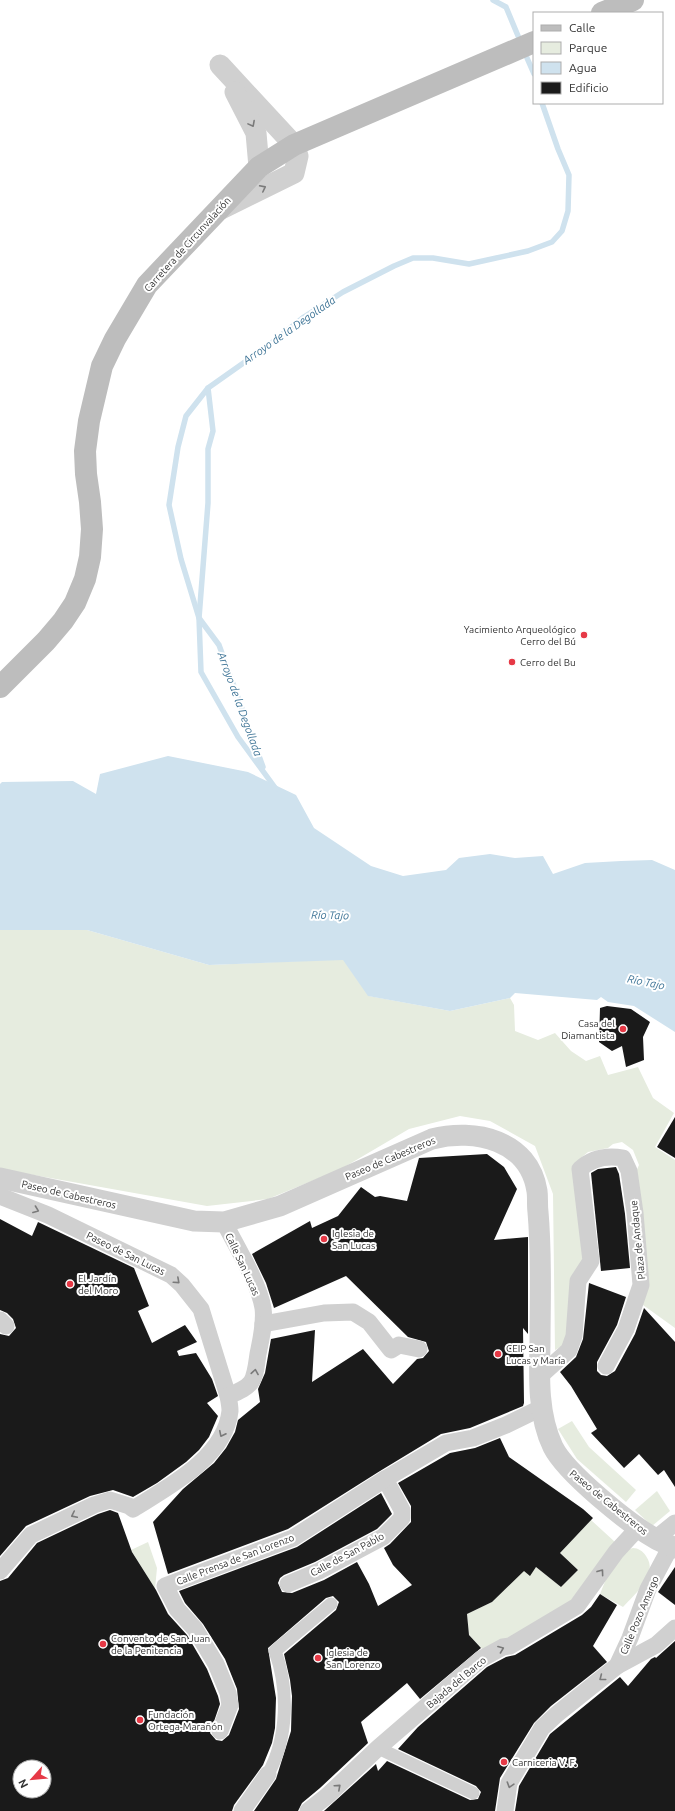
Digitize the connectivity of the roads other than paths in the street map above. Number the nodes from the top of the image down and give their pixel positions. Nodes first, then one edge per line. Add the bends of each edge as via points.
1 (627, 2) edge
2 (604, 12) edge
3 (533, 42) edge
4 (294, 145) junction
5 (259, 167) junction
6 (216, 212) junction
7 (0, 687) edge
8 (0, 1178) edge
9 (0, 1196) edge
10 (224, 1222) junction
11 (263, 1324) junction
12 (419, 1349) dead end
13 (606, 1366) dead end
14 (540, 1377) junction
15 (228, 1396) junction
16 (543, 1408) junction
17 (385, 1479) junction
18 (675, 1523) edge
19 (639, 1527) junction
20 (667, 1544) edge
21 (0, 1571) edge
22 (288, 1584) dead end
23 (331, 1604) dead end
24 (675, 1628) edge
25 (617, 1666) junction
26 (220, 1731) dead end
27 (378, 1748) junction
28 (268, 1774) joint
29 (473, 1793) dead end
30 (242, 1811) edge
31 (308, 1811) edge
32 (505, 1811) edge

1 - 2 main road
3 - 4 main road, Carretera de Circunvalación
4 - 5 main road, Carretera de Circunvalación
4 -> 5 street via 220,65 256,133
6 -> 4 street via 294,173 298,156
5 - 6 main road, Carretera de Circunvalación
6 - 7 main road, Carretera de Circunvalación via 147,285 115,338 102,366 88,421 85,451 92,529 85,579 63,622
8 - 10 street, Paseo de Cabestreros via 194,1221
9 -> 15 street, Paseo de San Lucas via 48,1215 171,1275 200,1309
10 - 11 street, Calle San Lucas via 254,1283 262,1307
10 - 14 street, Paseo de Cabestreros via 280,1206 432,1139 447,1135 469,1135 499,1142 519,1155 527,1166 537,1191
11 - 12 street via 324,1313 353,1312 369,1322 391,1350 400,1345
15 -> 11 street, Calle San Lucas via 244,1389 254,1380
13 - 14 street, Plaza de Andaque via 626,1329 641,1285 635,1213 626,1163 623,1158 616,1156 589,1161 580,1169 591,1261 578,1281 574,1336 569,1350
14 - 16 street, Paseo de Cabestreros
15 -> 21 street via 230,1411 223,1434 192,1472 133,1509 110,1500 31,1535
16 - 17 street via 473,1438 446,1443
16 - 19 street, Paseo de Cabestreros via 553,1446 566,1466
17 - 22 street, Calle de San Pablo via 402,1510 402,1518 383,1537 319,1571
17 - 26 street, Calle Prensa de San Lorenzo via 293,1538 165,1586 177,1609 196,1629 216,1664 228,1693 230,1705
18 - 20 street
19 - 20 street, Paseo de Cabestreros
27 -> 19 street, Bajada del Barco via 481,1659 510,1646 576,1606 616,1552
20 - 25 street, Calle Pozo Amargo
23 - 28 street via 275,1651 282,1669 285,1704 282,1736 274,1764
24 - 25 street via 656,1645
25 -> 32 street, Calle Pozo Amargo via 542,1728 510,1783
27 - 29 street
31 -> 27 street, Bajada del Barco via 328,1796
28 - 30 street

